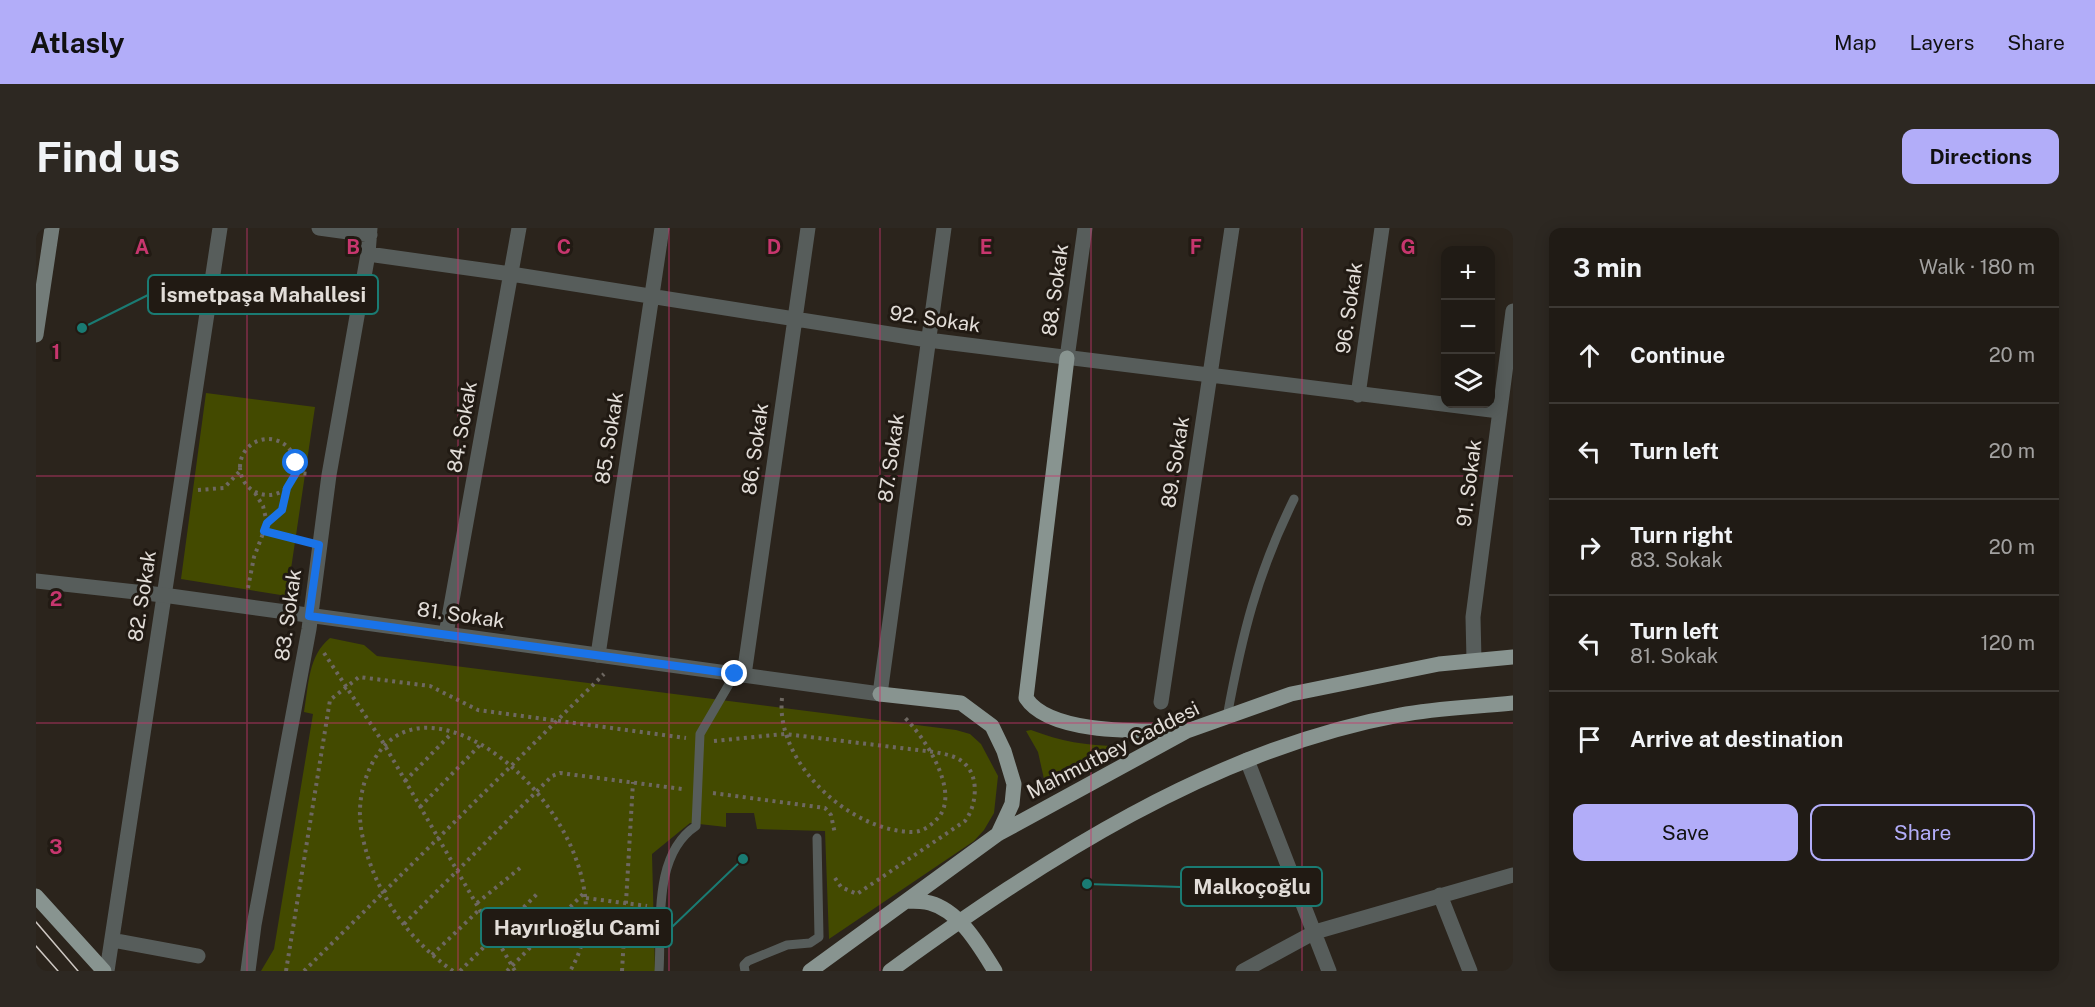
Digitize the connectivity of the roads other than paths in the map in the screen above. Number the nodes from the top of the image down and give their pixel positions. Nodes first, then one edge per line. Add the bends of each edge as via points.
1 (52, 228) edge
2 (220, 228) edge
3 (318, 228) edge
4 (519, 228) edge
5 (662, 228) edge
6 (808, 228) edge
7 (944, 228) edge
8 (1085, 228) edge
9 (1232, 228) edge
10 (1382, 228) edge
11 (370, 232) edge
12 (368, 254) junction
13 (511, 274) junction
14 (652, 298) junction
15 (38, 305) edge
16 (1513, 311) edge
17 (795, 319) junction
18 (36, 335) edge
19 (928, 340) junction
20 (1068, 358) junction
21 (1209, 377) junction
22 (1508, 387) edge
23 (1358, 395) junction
24 (1499, 411) junction
25 (1294, 499) dead end
26 (36, 581) edge
27 (163, 595) junction
28 (309, 623) junction
29 (446, 634) junction
30 (598, 655) junction
31 (1513, 657) edge
32 (1474, 660) junction
33 (740, 675) junction
34 (880, 694) junction
35 (1161, 702) dead end
36 (1513, 703) edge
37 (1227, 717) junction
38 (1187, 732) junction
39 (1247, 760) junction
40 (998, 834) junction
41 (817, 838) dead end
42 (1513, 875) edge
43 (1440, 895) junction
44 (36, 896) edge
45 (907, 901) junction
46 (958, 921) junction
47 (1315, 932) junction
48 (112, 940) junction
49 (198, 956) dead end
50 (105, 971) edge
51 (248, 971) edge
52 (659, 971) edge
53 (745, 971) edge
54 (810, 971) edge
55 (890, 971) edge
56 (995, 971) edge
57 (1243, 971) edge
58 (1329, 971) edge
59 (1470, 971) edge

1 - 15 main road
2 - 27 street, 82. Sokak
3 - 11 street
4 - 13 street, 84. Sokak
5 - 14 street, 85. Sokak
6 - 17 street, 86. Sokak
7 - 19 street, 87. Sokak
8 - 20 street, 88. Sokak
9 - 21 street, 89. Sokak
10 - 23 street, 96. Sokak
11 - 12 street, 83. Sokak
12 - 13 street, 92. Sokak
12 - 28 street, 83. Sokak
13 - 14 street, 92. Sokak
13 - 29 street, 84. Sokak
14 - 17 street, 92. Sokak
14 - 30 street, 85. Sokak
15 - 18 main road
16 - 22 street, 91. Sokak
17 - 19 street, 92. Sokak
17 - 33 street, 86. Sokak
19 - 20 street, 92. Sokak
19 - 34 street, 87. Sokak
20 - 21 street, 92. Sokak
20 - 38 main road via 1026,698 1033,709 1046,717 1079,724
21 - 23 street, 92. Sokak
21 - 35 street, 89. Sokak
22 - 24 street, 91. Sokak
23 - 24 street, 92. Sokak
24 - 32 street, 91. Sokak via 1473,618
25 - 37 lane via 1263,566 1243,634
26 - 27 street, 81. Sokak
27 - 28 street, 81. Sokak via 243,607
27 - 48 street, 82. Sokak
28 - 29 street, 81. Sokak
28 - 51 street, 83. Sokak
29 - 30 street, 81. Sokak
30 - 33 street, 81. Sokak
31 - 32 main road, Mahmutbey Caddesi
32 - 37 main road, Mahmutbey Caddesi via 1383,673 1291,694
33 - 34 street, 81. Sokak
33 - 52 lane via 700,734 696,826 685,833 664,877
34 - 40 main road via 961,703 992,726 1014,784 1012,804
36 - 39 main road via 1401,715 1320,735
37 - 38 main road, Mahmutbey Caddesi
38 - 40 main road, Mahmutbey Caddesi
39 - 46 main road via 1204,777 1062,854
39 - 47 street
40 - 45 main road, Mahmutbey Caddesi
41 - 53 lane via 819,937 748,961
42 - 43 street
43 - 47 street
43 - 59 street
44 - 50 main road
45 - 46 main road via 930,903
45 - 54 main road, Mahmutbey Caddesi
46 - 55 main road
46 - 56 main road
47 - 57 street
47 - 58 street
48 - 49 street
48 - 50 street, 82. Sokak

